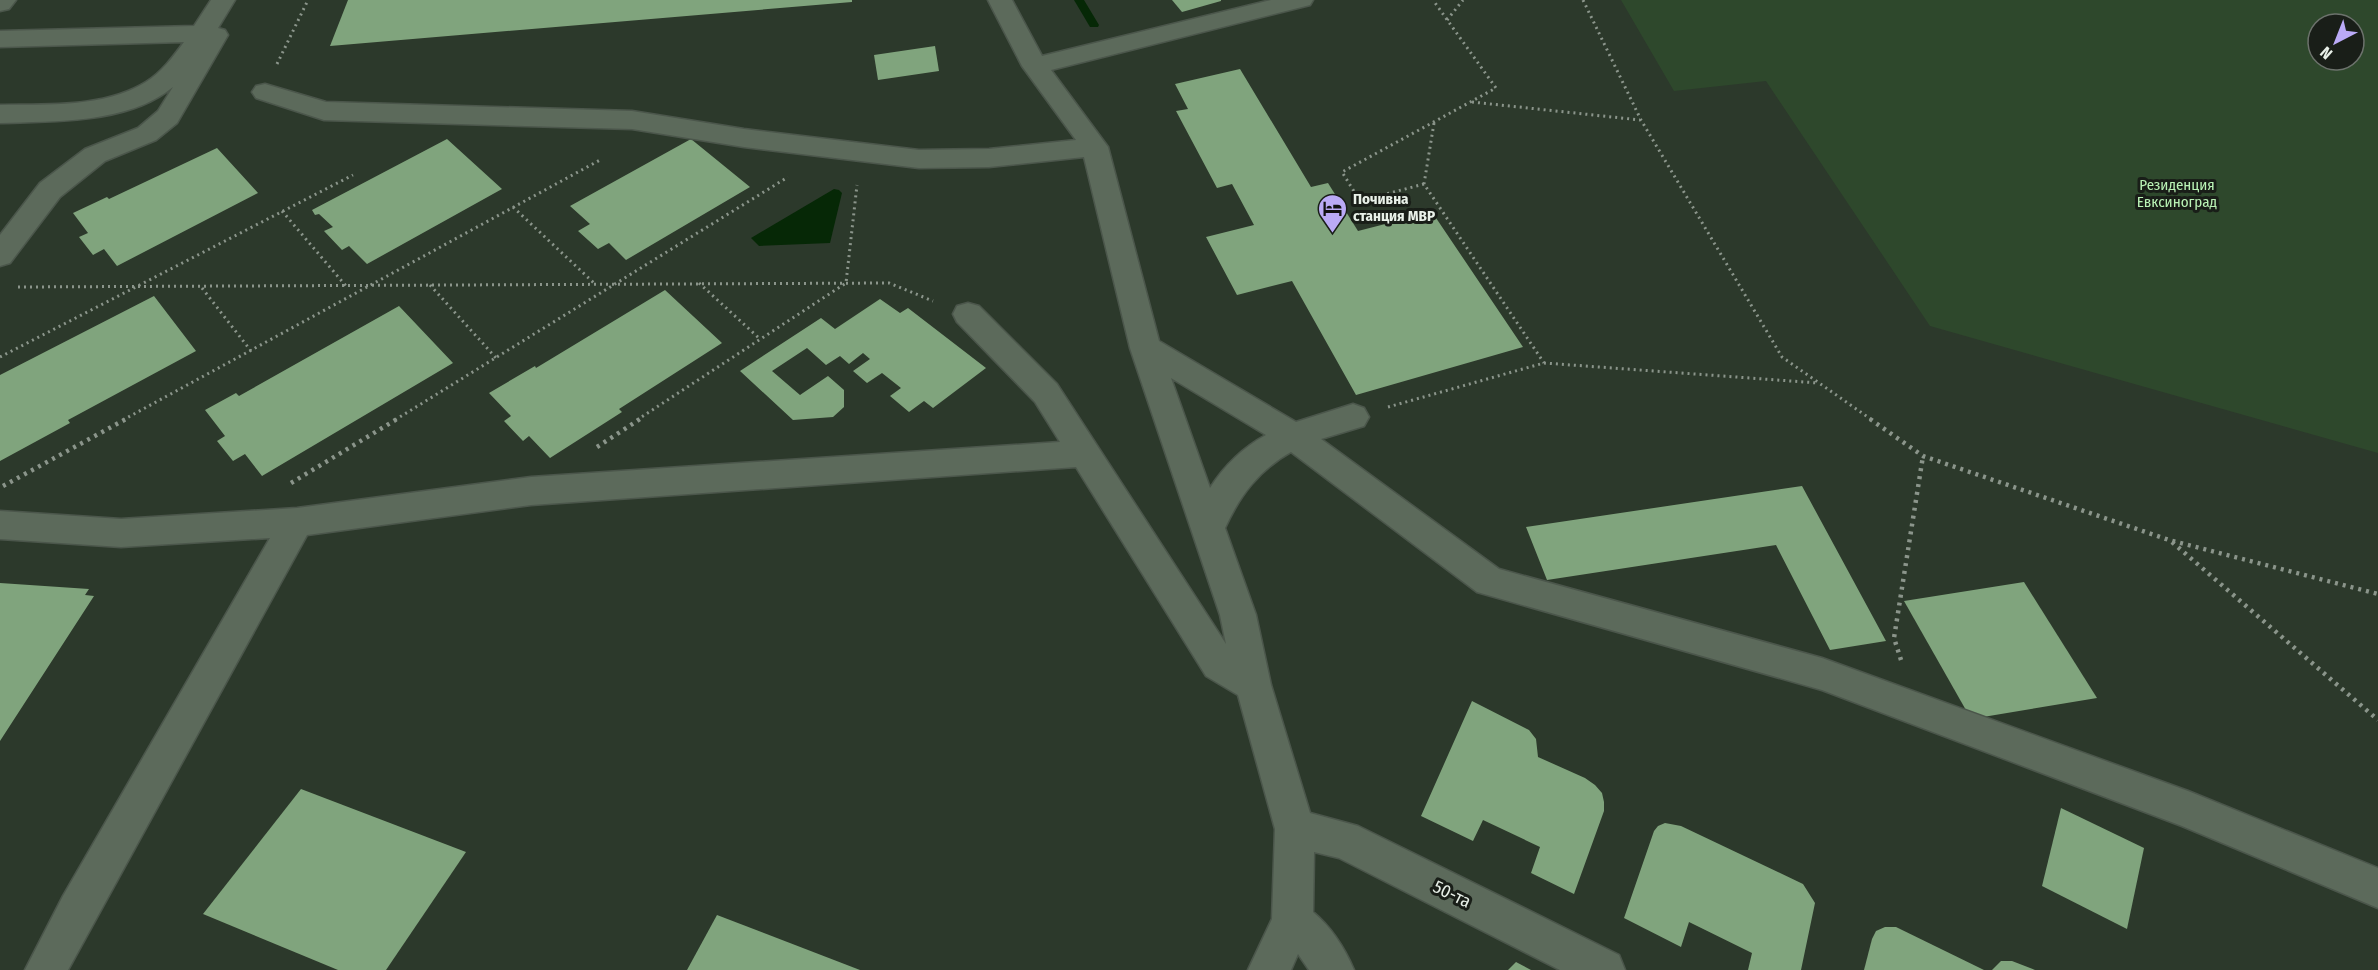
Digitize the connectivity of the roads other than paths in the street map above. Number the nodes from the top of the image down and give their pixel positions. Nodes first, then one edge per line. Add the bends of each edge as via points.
1 (4, 0) edge
2 (223, 0) edge
3 (1000, 0) edge
4 (1302, 0) edge
5 (0, 4) edge
6 (208, 35) junction
7 (0, 39) edge
8 (1035, 66) junction
9 (265, 92) road end
10 (0, 114) edge
11 (1095, 147) junction
12 (0, 256) edge
13 (968, 314) road end
14 (1145, 348) junction
15 (1353, 417) road end
16 (1292, 435) junction
17 (1083, 453) junction
18 (297, 522) junction
19 (0, 525) edge
20 (1208, 528) junction
21 (1253, 685) junction
22 (1295, 829) junction
23 (2378, 888) edge
24 (1292, 921) junction
25 (46, 970) edge
26 (1269, 970) edge
27 (1332, 970) edge
28 (1604, 970) edge

1 - 5 street
2 - 6 street
3 - 8 street
4 - 8 street
6 - 7 street
6 - 10 street via 170,76 147,92 116,104
6 - 12 street via 168,117 147,134 95,155 50,190
8 - 11 street
9 - 11 street via 324,111 632,120 919,159 989,158
11 - 14 street
13 - 17 street via 1046,393
14 - 16 street
14 - 20 street
15 - 16 street
16 - 20 street via 1258,456 1229,486
16 - 23 street via 1489,581 1822,674 2188,810
17 - 18 street via 531,491
17 - 21 street via 1219,664
18 - 19 street via 121,533
18 - 25 street
20 - 21 street via 1238,615
21 - 22 street
22 - 24 street
22 - 28 street, 50-та via 1344,840
24 - 26 street
24 - 27 street via 1315,941

